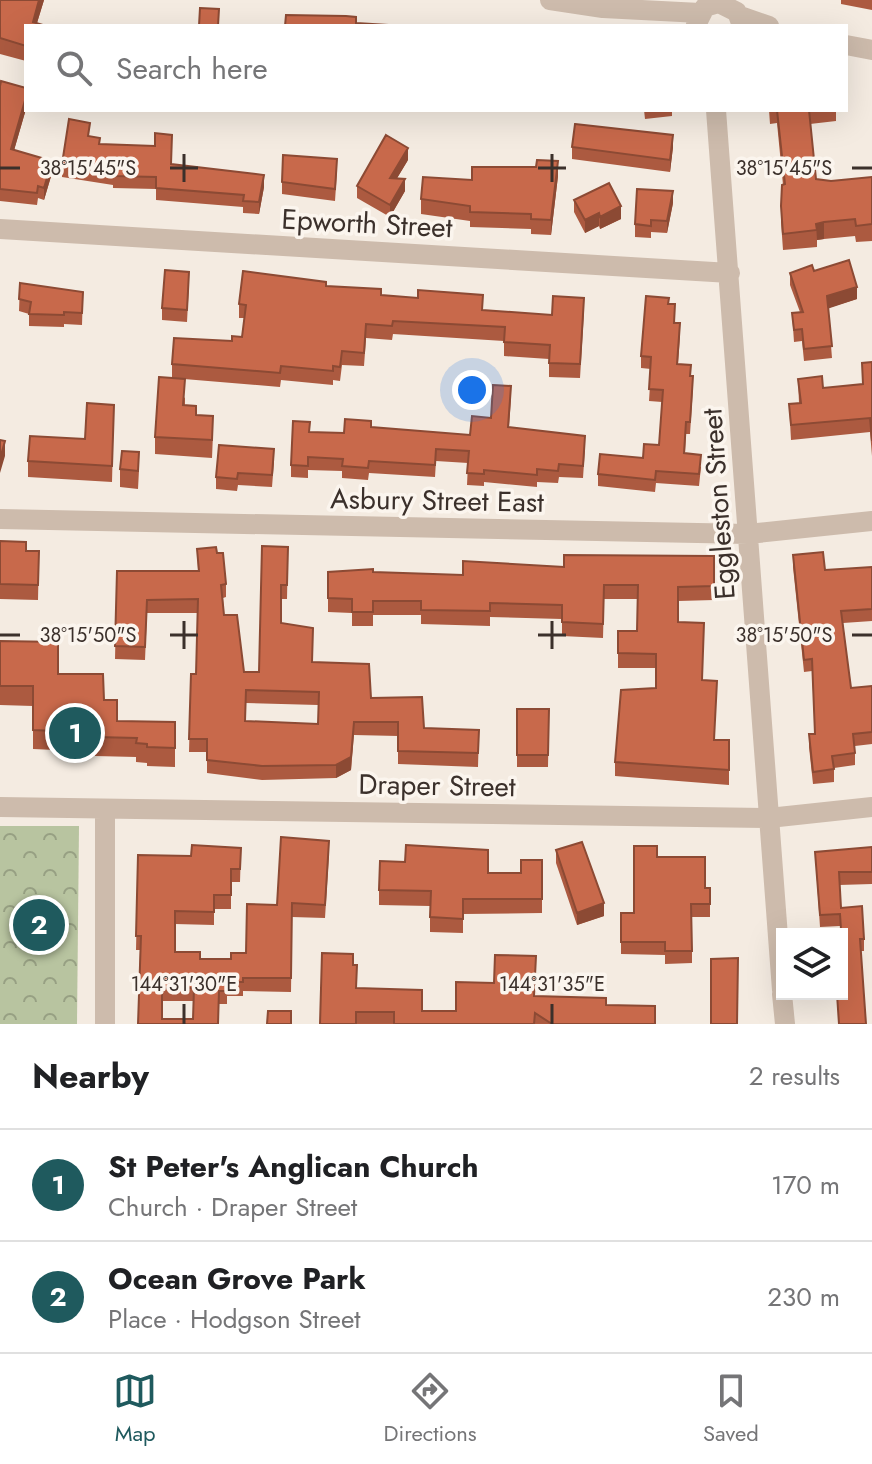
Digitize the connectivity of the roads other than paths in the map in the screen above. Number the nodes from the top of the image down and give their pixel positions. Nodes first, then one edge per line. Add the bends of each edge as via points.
1 (550, 0) edge
2 (603, 8) junction
3 (702, 11) edge
4 (737, 12) edge
5 (657, 24) edge
6 (764, 24) edge
7 (848, 45) edge
8 (872, 50) edge
9 (716, 112) edge
10 (0, 229) edge
11 (730, 273) junction
12 (0, 519) edge
13 (872, 521) edge
14 (748, 534) junction
15 (0, 807) edge
16 (872, 807) edge
17 (105, 809) junction
18 (769, 818) junction
19 (777, 928) edge
20 (783, 1000) edge
21 (105, 1024) edge
22 (785, 1024) edge

1 - 2 street
2 - 3 street
2 - 5 street
3 - 4 street via 719,3
4 - 6 street
7 - 8 street
9 - 11 street, Eggleston Street
10 - 11 street, Epworth Street
11 - 14 street, Eggleston Street
12 - 14 street, Asbury Street East
13 - 14 street, Asbury Street East
14 - 18 street, Eggleston Street
15 - 17 street, Draper Street
16 - 18 street, Draper Street
17 - 18 street, Draper Street
17 - 21 street
18 - 19 street, Eggleston Street
20 - 22 street, Eggleston Street

